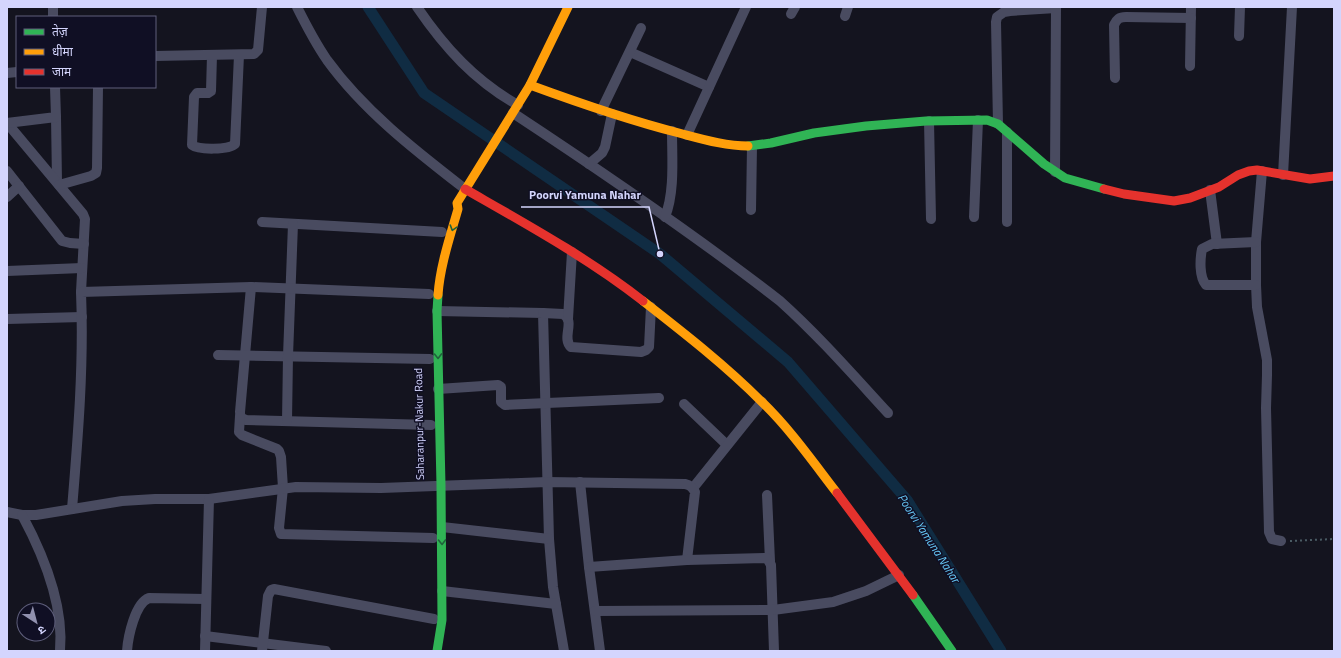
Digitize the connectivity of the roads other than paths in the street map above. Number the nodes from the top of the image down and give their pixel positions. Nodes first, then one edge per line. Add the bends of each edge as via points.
1 (262, 7) edge
2 (297, 7) edge
3 (417, 7) edge
4 (568, 7) edge
5 (746, 7) edge
6 (1191, 7) edge
7 (1240, 7) edge
8 (1292, 7) edge
9 (1056, 8) edge
10 (1191, 18) junction
11 (641, 28) dead end
12 (1239, 36) dead end
13 (630, 52) junction
14 (212, 55) junction
15 (239, 55) junction
16 (156, 56) edge
17 (1190, 66) dead end
18 (1115, 78) dead end
19 (530, 85) junction
20 (55, 88) edge
21 (98, 88) edge
22 (709, 88) junction
23 (602, 111) junction
24 (513, 113) junction
25 (612, 114) junction
26 (56, 117) junction
27 (978, 120) junction
28 (929, 121) junction
29 (7, 123) edge
30 (998, 124) junction
31 (672, 131) junction
32 (1007, 132) junction
33 (687, 135) junction
34 (752, 146) junction
35 (589, 164) junction
36 (7, 171) edge
37 (1262, 171) junction
38 (1055, 172) junction
39 (1283, 175) junction
40 (1334, 176) edge
41 (58, 184) junction
42 (19, 186) junction
43 (465, 190) junction
44 (1210, 190) junction
45 (7, 197) edge
46 (457, 203) junction
47 (751, 210) dead end
48 (665, 217) junction
49 (974, 217) dead end
50 (930, 219) dead end
51 (262, 222) dead end
52 (1007, 222) dead end
53 (293, 224) junction
54 (442, 232) junction
55 (1256, 242) junction
56 (84, 244) junction
57 (1217, 244) junction
58 (572, 252) junction
59 (82, 268) junction
60 (7, 271) edge
61 (1256, 285) junction
62 (251, 287) junction
63 (291, 288) junction
64 (81, 292) junction
65 (429, 294) junction
66 (650, 307) junction
67 (437, 312) junction
68 (543, 313) junction
69 (82, 316) junction
70 (7, 318) edge
71 (568, 319) junction
72 (218, 355) dead end
73 (245, 356) junction
74 (288, 356) junction
75 (430, 359) junction
76 (438, 389) junction
77 (659, 398) dead end
78 (762, 402) junction
79 (545, 404) junction
80 (684, 404) dead end
81 (888, 413) dead end
82 (240, 416) junction
83 (287, 421) junction
84 (431, 425) junction
85 (727, 445) junction
86 (547, 482) junction
87 (580, 482) junction
88 (437, 486) junction
89 (283, 488) junction
90 (693, 488) junction
91 (767, 495) dead end
92 (209, 498) junction
93 (72, 509) junction
94 (7, 512) edge
95 (22, 515) junction
96 (442, 527) junction
97 (433, 538) junction
98 (549, 539) junction
99 (1281, 541) road end
100 (687, 560) junction
101 (770, 561) junction
102 (589, 567) junction
103 (899, 575) junction
104 (442, 591) junction
105 (206, 599) junction
106 (556, 604) junction
107 (773, 610) junction
108 (595, 611) junction
109 (434, 619) junction
110 (206, 636) junction
111 (262, 647) edge
112 (60, 651) edge
113 (127, 651) edge
114 (205, 651) edge
115 (326, 651) edge
116 (429, 651) edge
117 (437, 651) edge
118 (564, 651) edge
119 (600, 651) edge
120 (774, 651) edge
121 (952, 651) edge

1 - 15 street via 258,50 254,54
2 - 43 street via 326,59 365,104
3 - 24 street via 432,29 467,68 499,95
4 - 19 street, Saharanpur-Nakur Road
5 - 22 street
6 - 10 street
7 - 12 street
8 - 39 street
9 - 30 street via 1010,11 997,17
9 - 38 street
10 - 17 street
10 - 18 street via 1126,16 1117,20 1114,25
11 - 13 street
13 - 22 street
13 - 23 street
14 - 15 street
14 - 15 street via 211,91 197,93 194,97 192,145 197,148 230,148 235,144
14 - 16 street
19 - 23 street
19 - 24 street, Saharanpur-Nakur Road
20 - 26 street
21 - 41 street via 96,173
22 - 33 street
23 - 25 street
24 - 35 street
24 - 43 street, Saharanpur-Nakur Road
25 - 31 street
25 - 35 street via 605,147
26 - 29 street
26 - 41 street
27 - 28 street
27 - 30 street
27 - 49 street
28 - 34 street via 823,131
28 - 50 street
29 - 41 street
30 - 32 street
31 - 33 street
31 - 48 street via 671,197
32 - 38 street
32 - 52 street
33 - 34 street via 726,144
34 - 47 street
35 - 48 street
36 - 42 street
37 - 39 street
37 - 44 street via 1249,171 1238,175
37 - 55 street
38 - 44 street via 1089,186 1174,201
39 - 40 street via 1310,179
41 - 56 street via 83,214
42 - 45 street
42 - 56 street via 62,241
43 - 46 street, Saharanpur-Nakur Road
43 - 58 street
44 - 57 street
46 - 54 street, Saharanpur-Nakur Road via 452,207
46 -> 67 street, Saharanpur-Nakur Road via 458,210 439,282
48 - 81 street via 780,301
51 - 53 street
53 - 54 street
53 - 63 street
54 - 65 street, Saharanpur-Nakur Road
55 - 57 street
55 - 61 street
56 - 59 street
57 - 61 street via 1202,249 1202,278 1206,285
58 - 66 street via 628,289
58 - 71 street
59 - 60 street
59 - 64 street
61 - 99 street via 1257,307 1267,360 1269,532 1272,539
62 - 63 street
62 - 64 street
62 - 73 street
63 - 65 street
63 - 74 street
64 - 69 street
65 - 75 street, Saharanpur-Nakur Road
66 - 71 street via 649,347 641,352 571,347 567,341
66 - 78 street via 698,344
67 - 68 street
67 -> 76 street, Saharanpur-Nakur Road
68 - 71 street via 563,314
68 - 79 street
69 - 70 street
69 - 93 street via 81,390
72 - 73 street
73 - 74 street
73 - 82 street
74 - 75 street
74 - 83 street
75 - 84 street, Saharanpur-Nakur Road
76 - 79 street via 498,385 501,387 502,402 505,405
76 - 88 street, Saharanpur-Nakur Road
77 - 79 street
78 - 85 street
78 - 103 street via 809,456
79 - 86 street
80 - 85 street
82 - 83 street via 246,420
82 - 89 street via 242,435 279,451
83 - 84 street
84 - 88 street, Saharanpur-Nakur Road
85 - 90 street
86 - 87 street
86 - 88 street
86 - 98 street
87 - 90 street via 685,484
87 - 102 street
88 - 89 street via 366,489
88 - 96 street, Saharanpur-Nakur Road
88 - 97 street, Saharanpur-Nakur Road
89 - 92 street
89 - 97 street via 279,528 281,534
90 - 100 street
91 - 101 street
92 - 93 street via 139,500
92 - 105 street
93 - 95 street
94 - 95 street
95 - 112 street via 37,544 48,576 60,628
96 - 98 street
96 -> 104 street, Saharanpur-Nakur Road
97 - 109 street, Saharanpur-Nakur Road
98 - 106 street
100 - 101 street via 762,557
100 - 102 street
101 - 107 street
102 - 108 street
103 - 107 street via 866,591 833,602
103 - 121 street
104 - 106 street
104 - 117 street, Saharanpur-Nakur Road via 442,620
105 - 110 street
105 - 113 street via 145,599 138,608 129,635
106 - 118 street
107 - 108 street
107 - 120 street
108 - 119 street
109 - 111 street via 274,589 269,592
109 - 116 street, Saharanpur-Nakur Road
110 - 111 street
110 - 114 street
111 - 115 street

